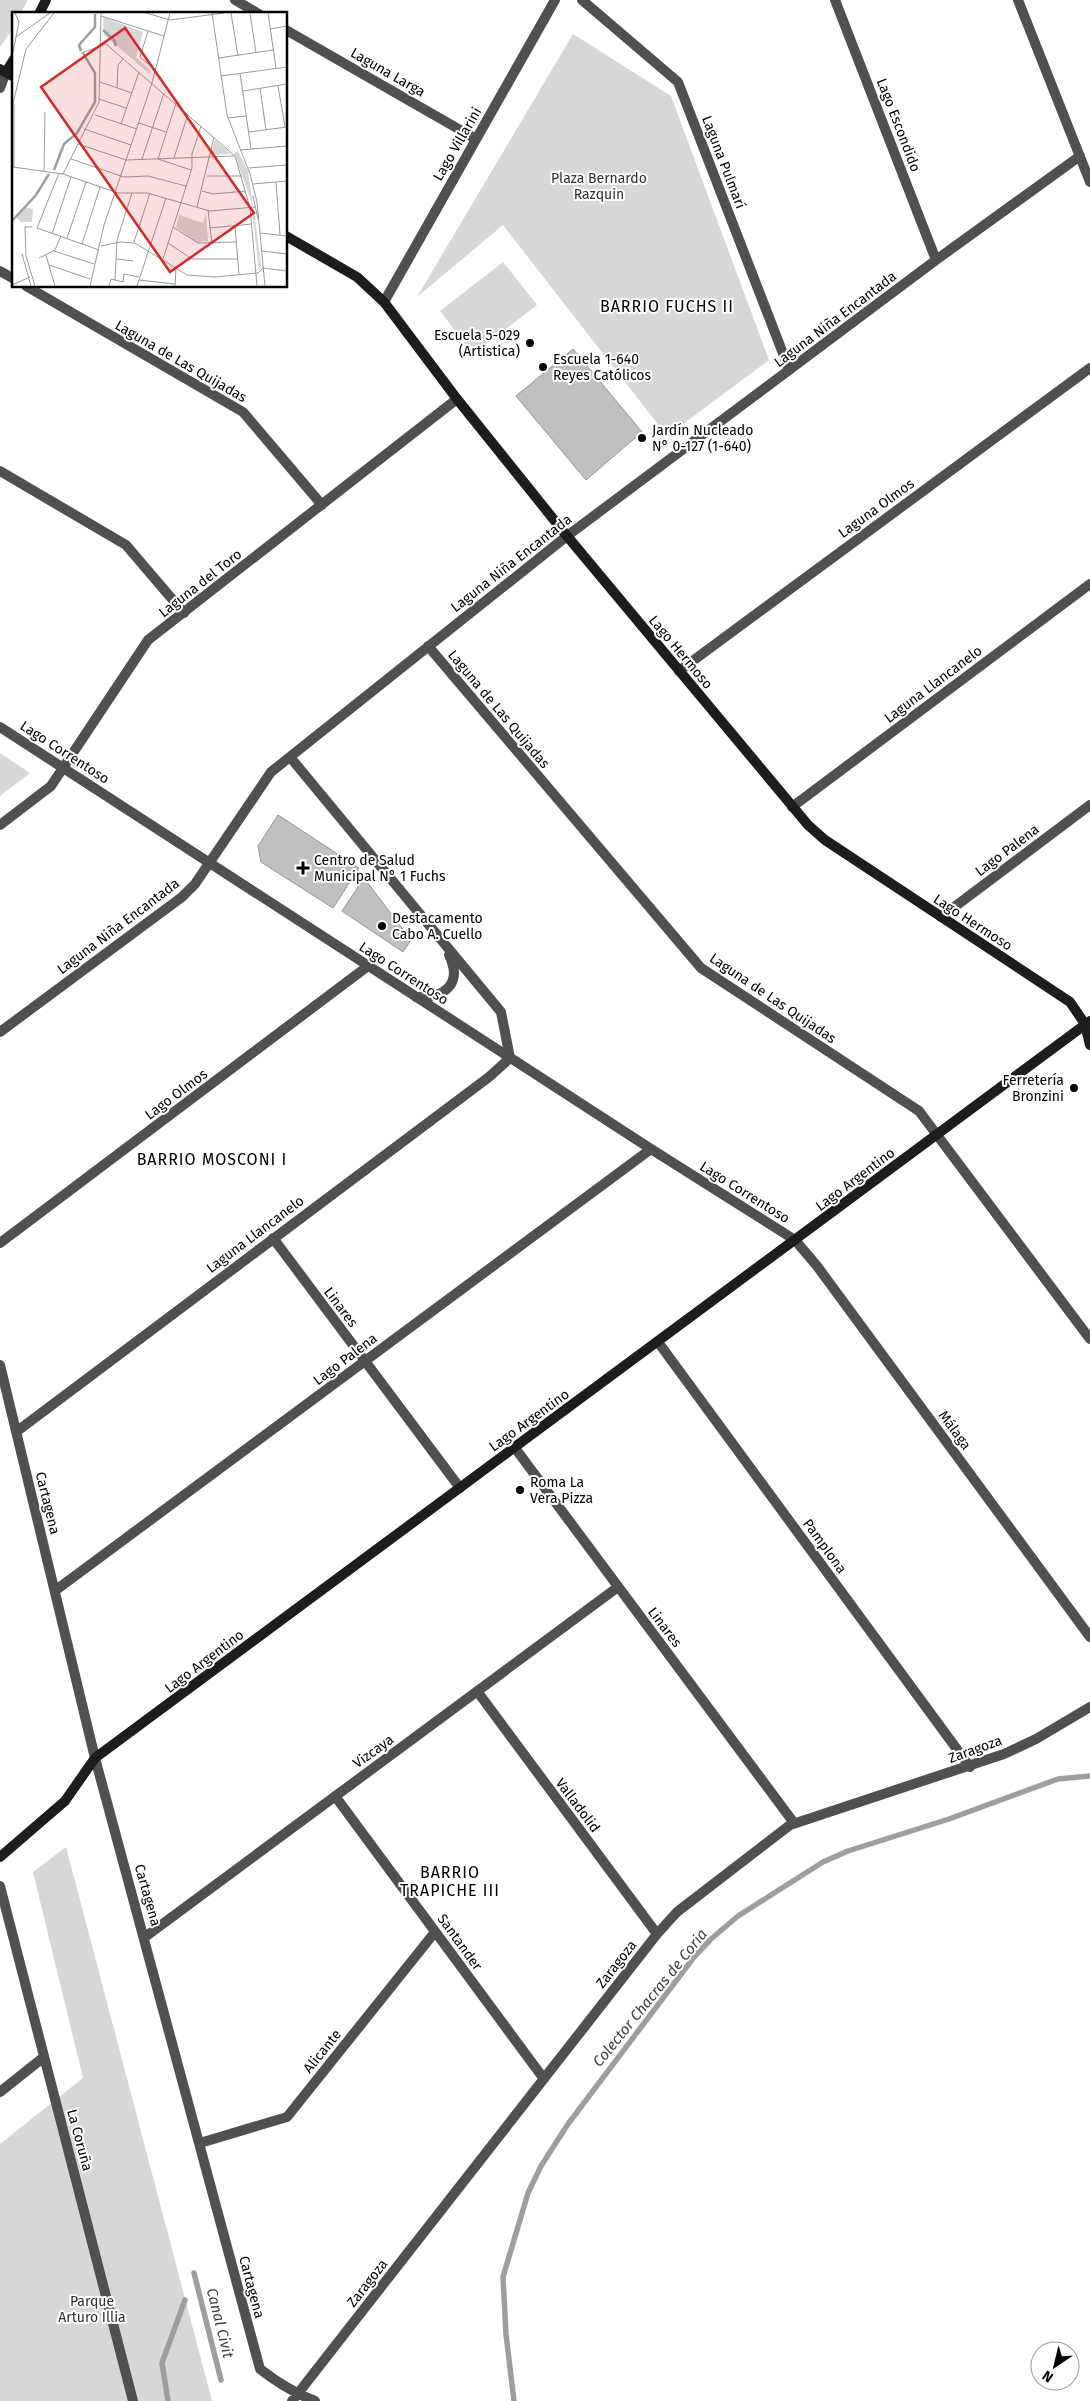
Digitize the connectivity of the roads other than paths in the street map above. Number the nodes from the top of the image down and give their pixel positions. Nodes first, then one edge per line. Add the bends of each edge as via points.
1 (46, 0) edge
2 (235, 0) edge
3 (555, 0) edge
4 (582, 0) edge
5 (835, 0) edge
6 (1020, 1) edge
7 (251, 4) edge
8 (40, 12) edge
9 (288, 31) edge
10 (7, 73) edge
11 (0, 88) edge
12 (476, 139) junction
13 (1080, 156) junction
14 (1090, 182) edge
15 (288, 237) edge
16 (936, 260) junction
17 (0, 271) edge
18 (12, 278) edge
19 (29, 288) edge
20 (384, 302) junction
21 (1090, 368) edge
22 (789, 370) junction
23 (457, 399) junction
24 (0, 471) edge
25 (322, 505) junction
26 (568, 536) junction
27 (1090, 584) edge
28 (184, 613) junction
29 (428, 646) junction
30 (679, 671) junction
31 (0, 727) edge
32 (290, 757) junction
33 (64, 768) junction
34 (1090, 805) edge
35 (792, 807) junction
36 (0, 826) edge
37 (210, 864) junction
38 (941, 917) junction
39 (443, 941) junction
40 (368, 966) junction
41 (415, 997) junction
42 (1088, 1022) edge
43 (0, 1032) edge
44 (1090, 1045) edge
45 (510, 1058) junction
46 (938, 1134) junction
47 (651, 1149) junction
48 (273, 1238) junction
49 (795, 1240) junction
50 (0, 1243) edge
51 (1090, 1339) edge
52 (658, 1342) junction
53 (365, 1361) junction
54 (0, 1365) edge
55 (16, 1432) junction
56 (515, 1448) junction
57 (460, 1488) junction
58 (618, 1587) junction
59 (56, 1590) junction
60 (1090, 1638) edge
61 (477, 1691) junction
62 (1090, 1707) edge
63 (96, 1758) junction
64 (970, 1766) junction
65 (335, 1796) junction
66 (794, 1824) junction
67 (0, 1857) edge
68 (0, 1886) edge
69 (436, 1932) junction
70 (657, 1934) junction
71 (145, 1937) junction
72 (44, 2057) junction
73 (544, 2079) junction
74 (0, 2092) edge
75 (200, 2143) junction
76 (294, 2398) edge
77 (133, 2401) edge
78 (315, 2401) edge

1 - 8 street
2 - 7 street
3 - 12 street, Lago Villarini
4 - 22 street, Laguna Pulmarí via 678,82
5 - 16 street, Lago Escondido
6 - 13 street
9 - 12 street, Laguna Larga
10 - 11 street
12 - 20 street, Lago Villarini
13 - 14 street
13 - 16 street, Laguna Niña Encantada
15 - 20 street, Lago Hermoso via 357,277
16 - 22 street, Laguna Niña Encantada
17 - 18 street
19 - 25 street, Laguna de Las Quijadas via 243,412
20 - 23 street, Lago Hermoso
21 - 30 street, Laguna Olmos
22 - 26 street, Laguna Niña Encantada
23 - 25 street, Laguna del Toro
23 - 26 street, Lago Hermoso
24 - 28 street via 126,546
25 - 28 street, Laguna del Toro
26 - 29 street, Laguna Niña Encantada
26 - 30 street, Lago Hermoso
27 - 35 street, Laguna Llancanelo
28 - 33 street, Laguna del Toro via 148,640
29 - 32 street, Laguna Niña Encantada
29 - 46 street, Laguna de Las Quijadas via 702,968 919,1110
30 - 35 street, Lago Hermoso
31 - 33 street, Lago Correntoso
32 - 37 street, Laguna Niña Encantada via 271,772
32 - 39 street
33 - 36 street, Laguna del Toro via 51,786
33 - 37 street, Lago Correntoso
34 - 38 street, Lago Palena
35 - 38 street, Lago Hermoso via 825,840
37 - 40 street, Lago Correntoso
37 - 43 street, Laguna Niña Encantada via 182,897
38 - 42 street, Lago Hermoso via 1070,1002
39 - 41 street via 453,962 450,987 441,994
39 - 45 street via 501,1012
40 - 41 street, Lago Correntoso
40 - 50 street, Lago Olmos
41 - 45 street, Lago Correntoso
42 - 44 street, Lago Hermoso
42 - 46 street, Lago Argentino
45 - 47 street, Lago Correntoso
45 - 48 street, Laguna Llancanelo
46 - 49 street, Lago Argentino
46 - 51 street, Laguna de Las Quijadas
47 - 49 street, Lago Correntoso
47 - 53 street, Lago Palena
48 - 53 street, Linares
48 - 55 street, Laguna Llancanelo
49 - 52 street, Lago Argentino
49 - 60 street, Málaga
52 - 56 street, Lago Argentino
52 - 64 street, Pamplona
53 - 57 street, Linares
53 - 59 street, Lago Palena
54 - 55 street, Cartagena
55 - 59 street, Cartagena
56 - 57 street, Lago Argentino
56 - 58 street, Linares
57 - 63 street, Lago Argentino
58 - 61 street, Vizcaya
58 - 66 street, Linares
59 - 63 street, Cartagena
61 - 65 street, Vizcaya
61 - 70 street, Valladolid
62 - 64 street, Zaragoza via 1036,1739
63 - 67 street, Lago Argentino via 65,1800
63 - 71 street, Cartagena
64 - 66 street, Zaragoza
65 - 69 street, Santander
65 - 71 street, Vizcaya
66 - 70 street, Zaragoza via 692,1900
68 - 72 street, La Coruña
69 - 73 street, Santander
69 - 75 street, Alicante via 286,2117
70 - 73 street, Zaragoza
71 - 75 street, Cartagena
72 - 74 street
72 - 77 street, La Coruña
73 - 76 street, Zaragoza
75 - 76 street, Cartagena via 260,2369
76 - 78 street, Cartagena

